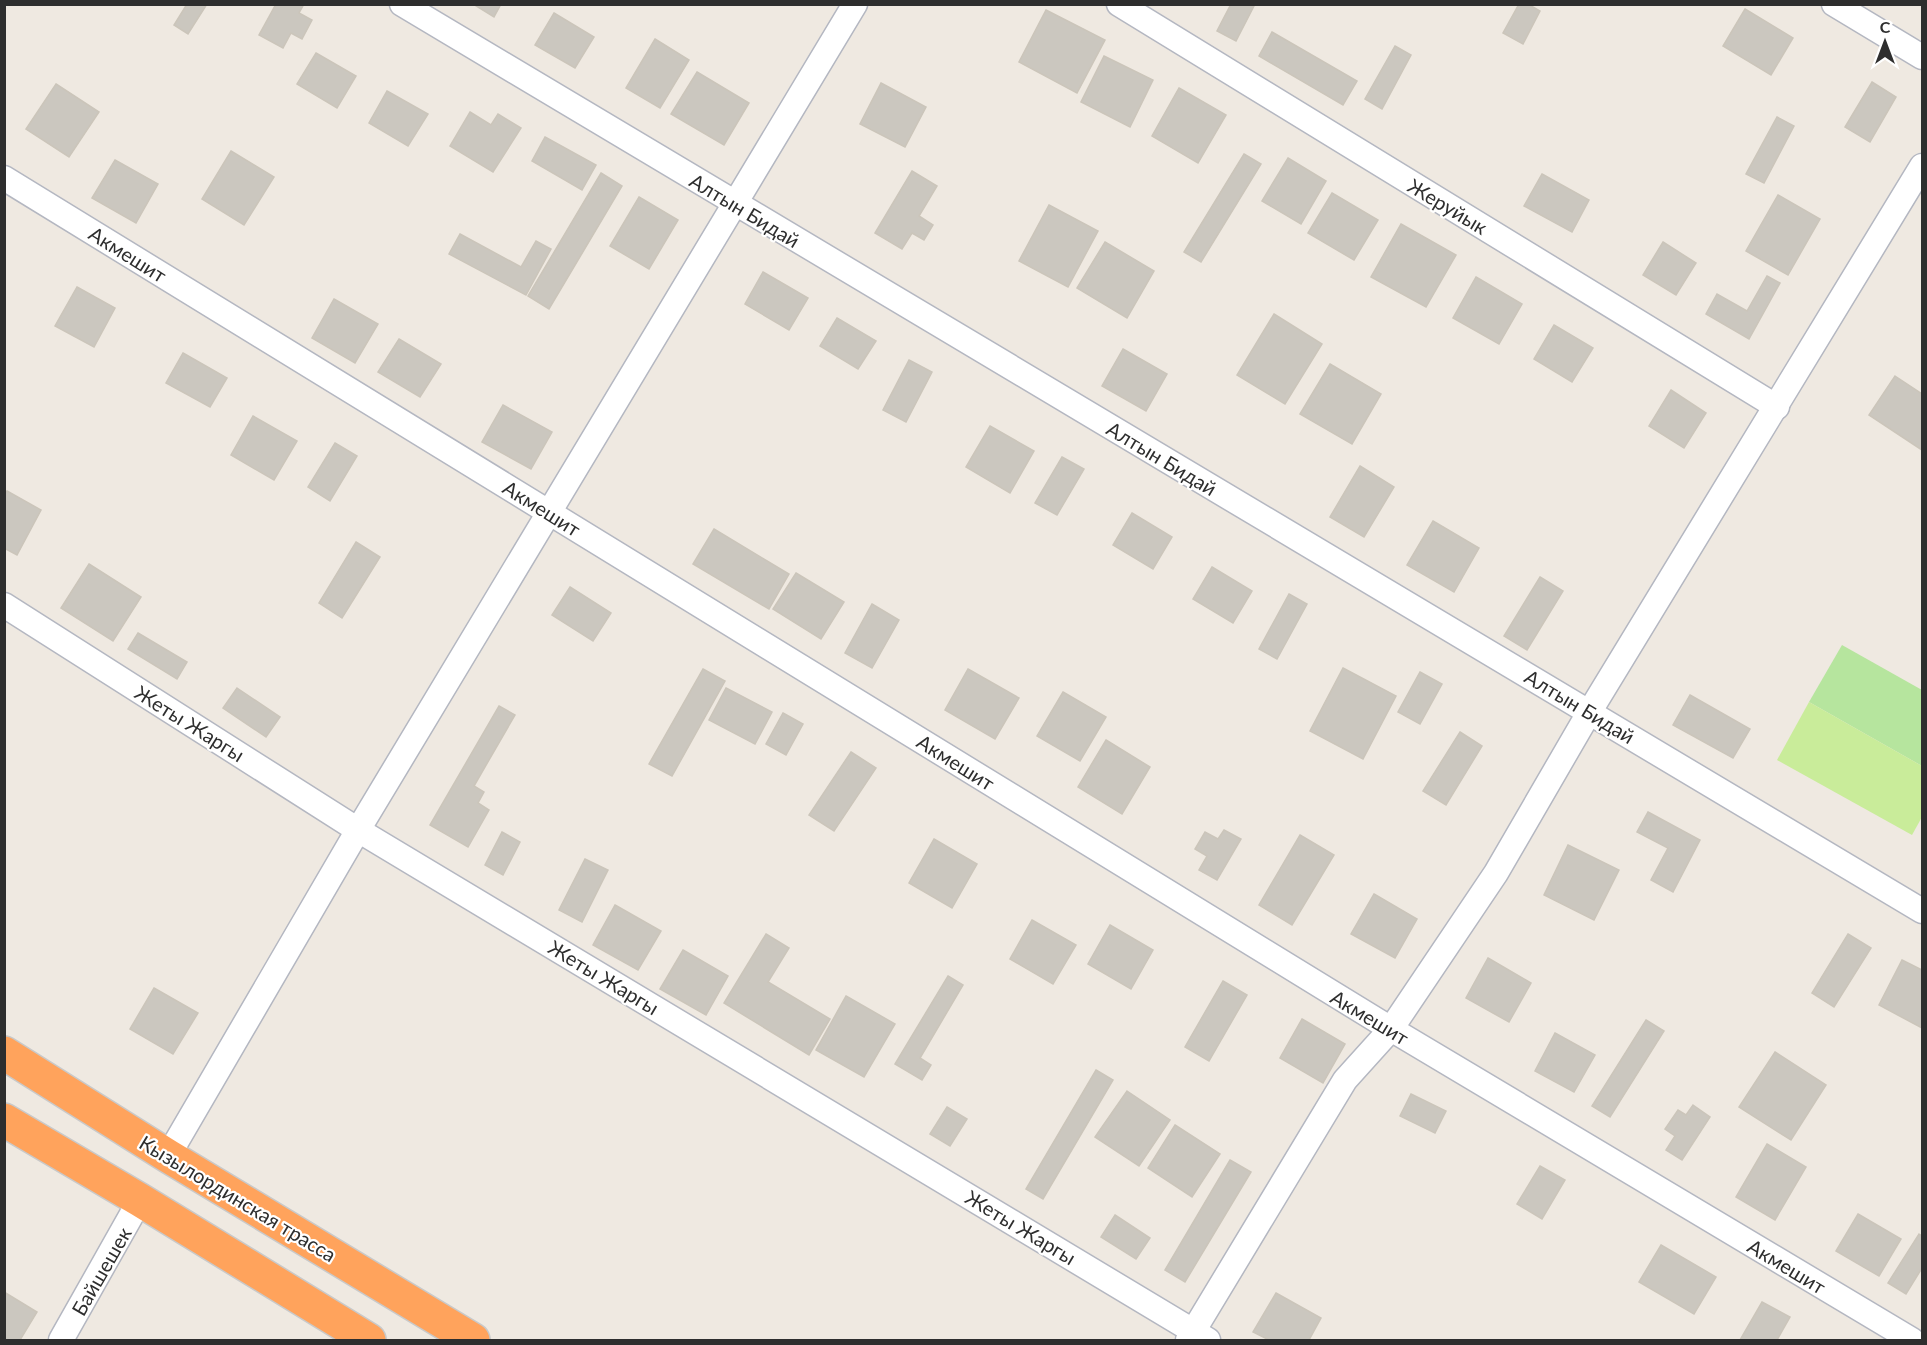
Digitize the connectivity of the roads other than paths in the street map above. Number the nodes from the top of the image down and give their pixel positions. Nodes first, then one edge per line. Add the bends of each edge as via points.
1 (402, 4) edge
2 (855, 4) edge
3 (1119, 4) edge
4 (1834, 4) edge
5 (1923, 57) edge
6 (1923, 166) edge
7 (4, 178) edge
8 (735, 204) junction
9 (1777, 407) junction
10 (549, 513) junction
11 (4, 605) edge
12 (1590, 711) junction
13 (358, 830) junction
14 (1923, 911) edge
15 (1391, 1029) junction
16 (4, 1053) edge
17 (4, 1120) edge
18 (168, 1156) junction
19 (140, 1200) junction
20 (1197, 1337) edge
21 (61, 1341) edge
22 (369, 1341) edge
23 (473, 1341) edge
24 (1912, 1341) edge

1 - 8 street, Алтын Бидай
2 - 8 street
3 - 9 street, Жеруйык
4 - 5 street
6 - 9 street
7 - 10 street, Акмешит
8 - 10 street
8 - 12 street, Алтын Бидай
9 - 12 street
10 - 13 street
10 - 15 street, Акмешит
11 - 13 street, Жеты Жаргы
12 - 14 street, Алтын Бидай
12 - 15 street via 1496,873
13 - 18 street
13 - 20 street, Жеты Жаргы
15 - 20 street via 1345,1080
15 - 24 street, Акмешит
16 - 18 highway, Кызылординская трасса
17 - 19 highway
18 - 19 highway
18 - 23 highway, Кызылординская трасса
19 - 21 street, Байшешек
19 - 22 highway

